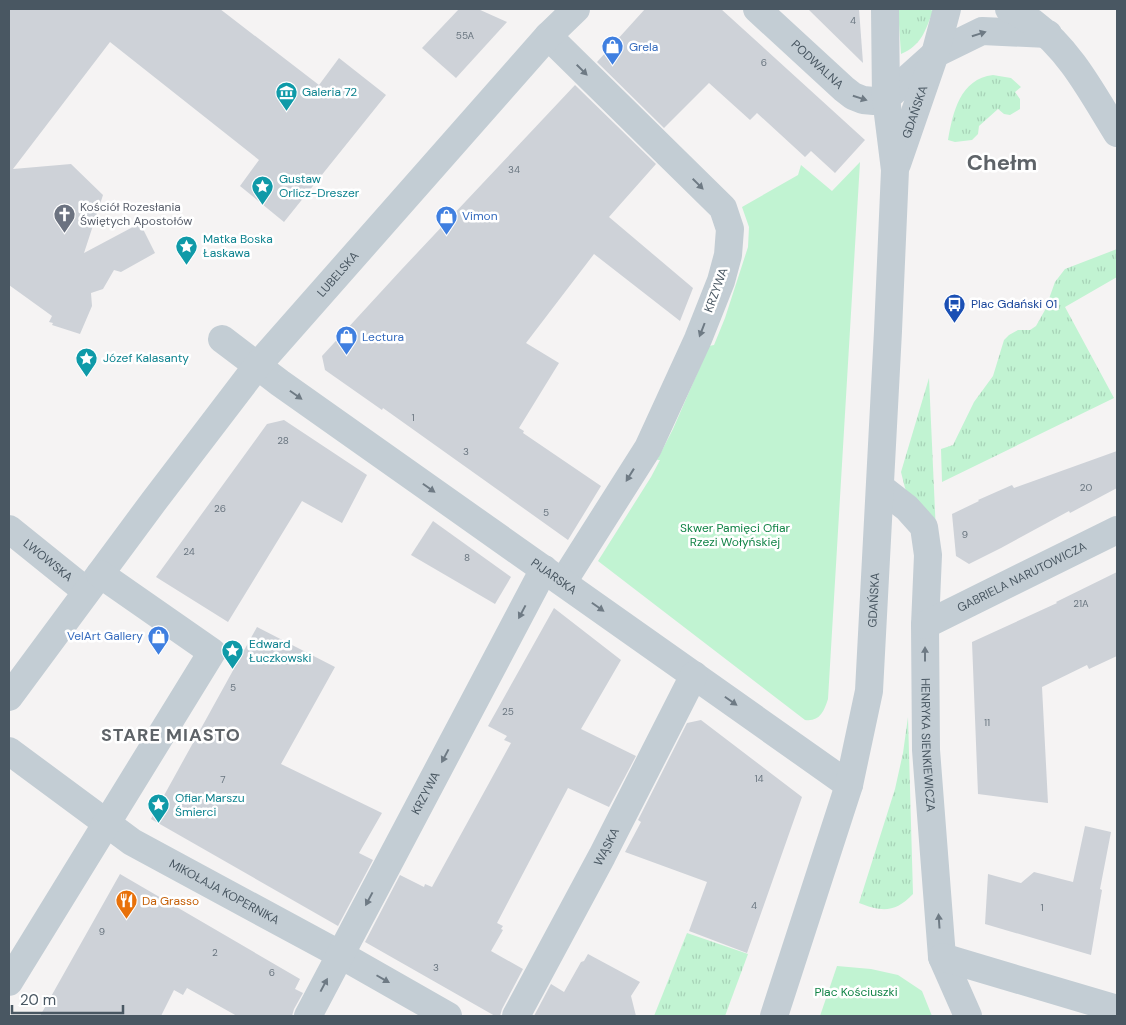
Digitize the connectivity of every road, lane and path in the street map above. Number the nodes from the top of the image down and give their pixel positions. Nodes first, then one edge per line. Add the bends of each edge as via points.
1 (576, 9) edge
2 (758, 9) edge
3 (885, 9) edge
4 (947, 9) edge
5 (1009, 9) edge
6 (1048, 34) junction
7 (548, 36) junction
8 (935, 54) junction
9 (886, 98) junction
10 (1117, 133) edge
11 (895, 170) junction
12 (222, 340) dead end
13 (256, 366) junction
14 (880, 487) junction
15 (9, 529) edge
16 (1117, 530) edge
17 (553, 576) junction
18 (93, 583) junction
19 (925, 625) junction
20 (694, 675) junction
21 (9, 697) edge
22 (9, 751) edge
23 (849, 785) junction
24 (107, 823) junction
25 (341, 954) junction
26 (942, 957) junction
27 (9, 982) edge
28 (1117, 1009) edge
29 (308, 1016) edge
30 (448, 1016) edge
31 (516, 1016) edge
32 (774, 1016) edge
33 (968, 1016) edge

1 - 7 street, LUBELSKA
2 -> 9 street, PODWALNA via 853,96 874,101
3 - 9 street, GDAŃSKA
4 - 8 street, GDAŃSKA
5 - 6 street
8 -> 6 street via 982,31
6 - 10 street via 1074,64
7 - 13 street, LUBELSKA
7 -> 17 street, KRZYWA via 722,208 730,229 722,281 648,448
8 - 9 street, GDAŃSKA
8 - 11 street, GDAŃSKA
9 - 11 street, GDAŃSKA
11 - 14 street, GDAŃSKA
12 - 13 street, PIJARSKA
13 -> 17 street, PIJARSKA
13 - 18 street, LUBELSKA
14 - 19 street, HENRYKA SIENKIEWICZA via 924,526 928,555
14 - 23 street, GDAŃSKA via 869,691
15 - 18 street, LWOWSKA
16 - 19 street, GABRIELA NARUTOWICZA
17 -> 20 street, PIJARSKA
17 -> 25 street, KRZYWA
18 - 21 street, LUBELSKA
18 - 24 street, LWOWSKA via 212,652
26 -> 19 street, HENRYKA SIENKIEWICZA via 926,750
20 -> 23 street, PIJARSKA
20 - 31 street, WĄSKA
22 - 24 street, MIKOŁAJA KOPERNIKA
23 - 32 street, GDAŃSKA
24 - 25 street, MIKOŁAJA KOPERNIKA via 132,842
24 - 27 street
29 -> 25 street, KRZYWA
25 -> 30 street, MIKOŁAJA KOPERNIKA
26 - 28 street
26 - 33 street, HENRYKA SIENKIEWICZA

